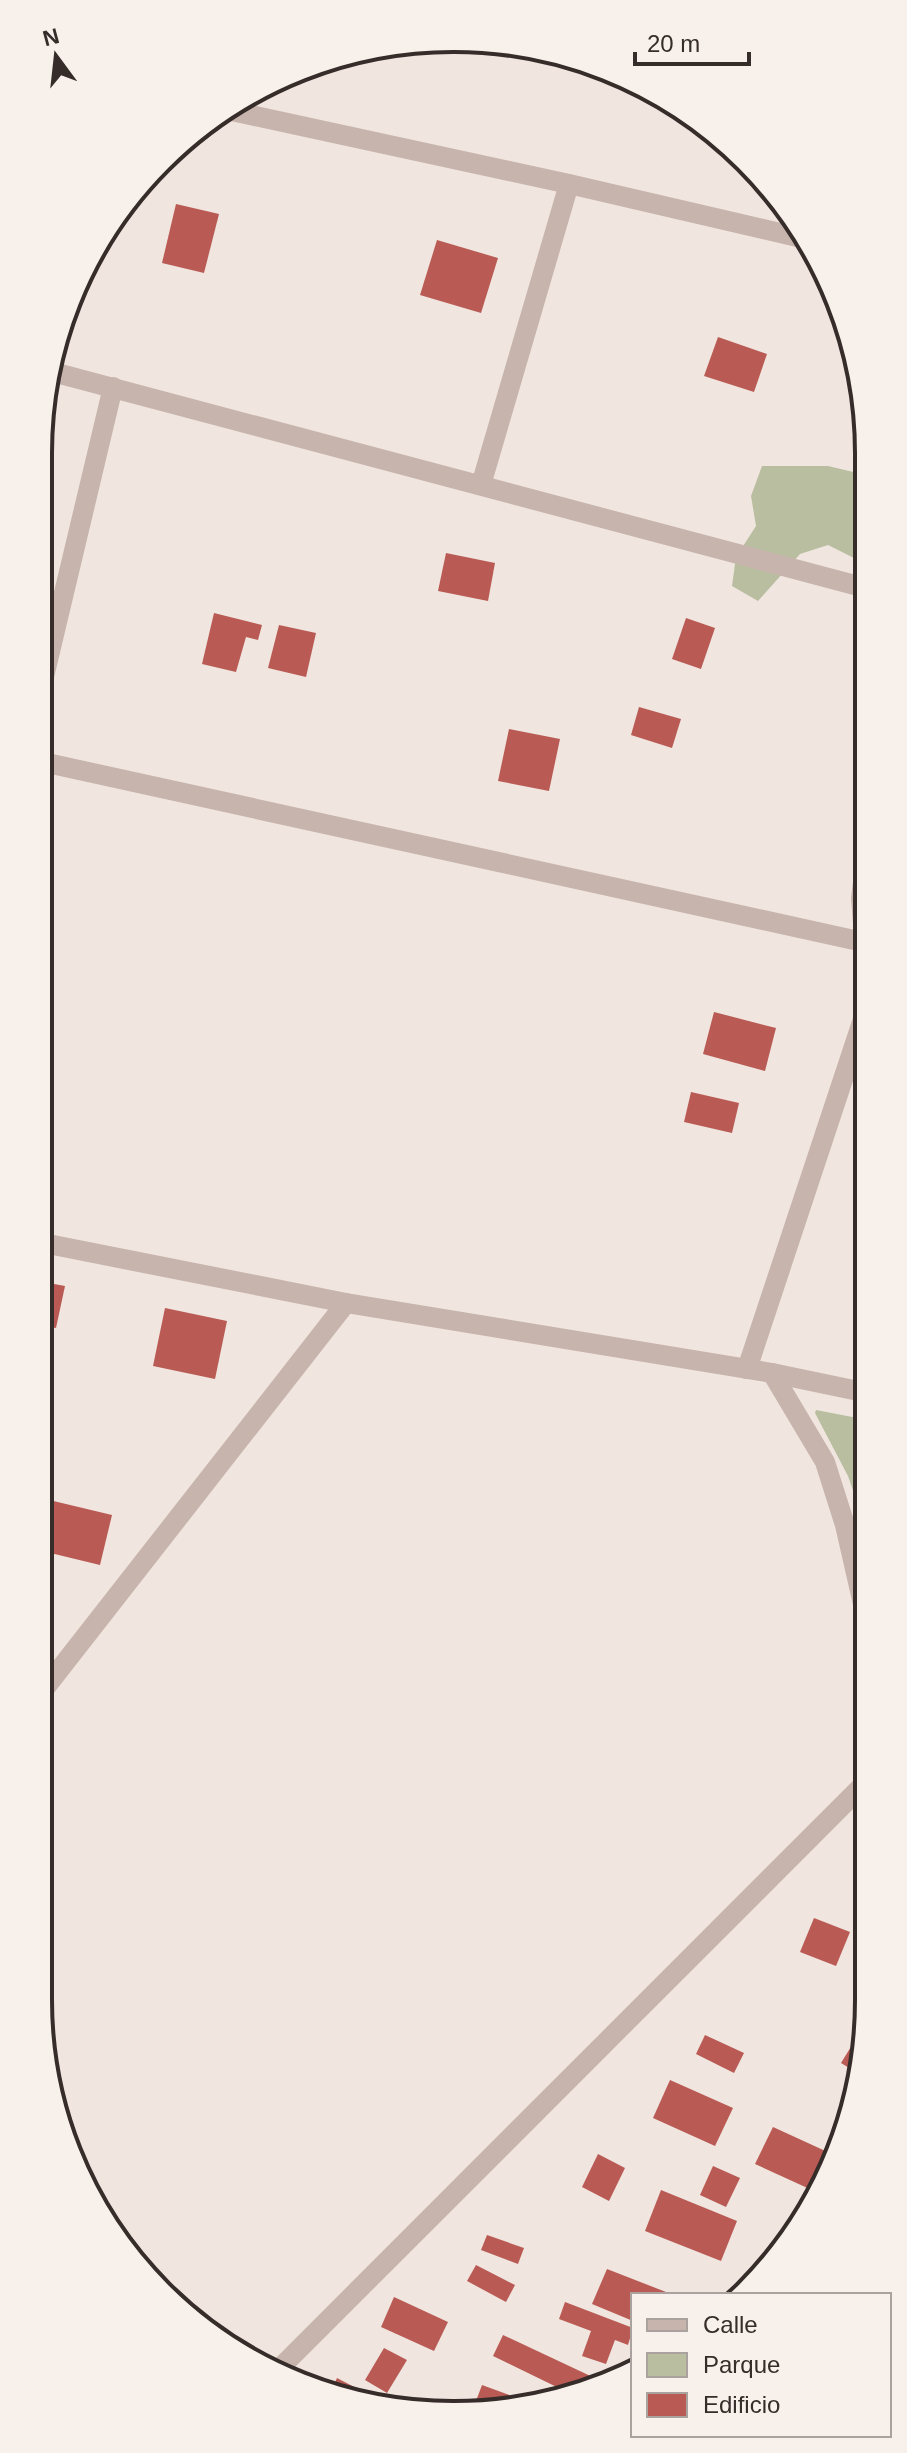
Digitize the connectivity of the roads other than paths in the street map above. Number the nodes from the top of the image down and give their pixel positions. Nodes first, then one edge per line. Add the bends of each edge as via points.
1 (241, 113) edge
2 (569, 184) junction
3 (790, 235) edge
4 (60, 374) edge
5 (113, 387) junction
6 (481, 485) junction
7 (855, 585) edge
8 (52, 643) edge
9 (52, 764) edge
10 (855, 940) edge
11 (855, 1043) edge
12 (52, 1245) edge
13 (346, 1303) junction
14 (747, 1369) junction
15 (772, 1373) junction
16 (855, 1390) edge
17 (855, 1569) edge
18 (52, 1679) edge
19 (855, 1793) edge
20 (284, 2364) edge

1 - 2 street
2 - 3 street
2 - 6 street
4 - 5 street
5 - 6 street
5 - 8 street
6 - 7 street
9 - 10 street
11 - 14 street
12 - 13 street
13 - 14 street
13 - 18 street
14 - 15 street
15 - 16 street
15 - 17 street via 825,1462
19 - 20 street

